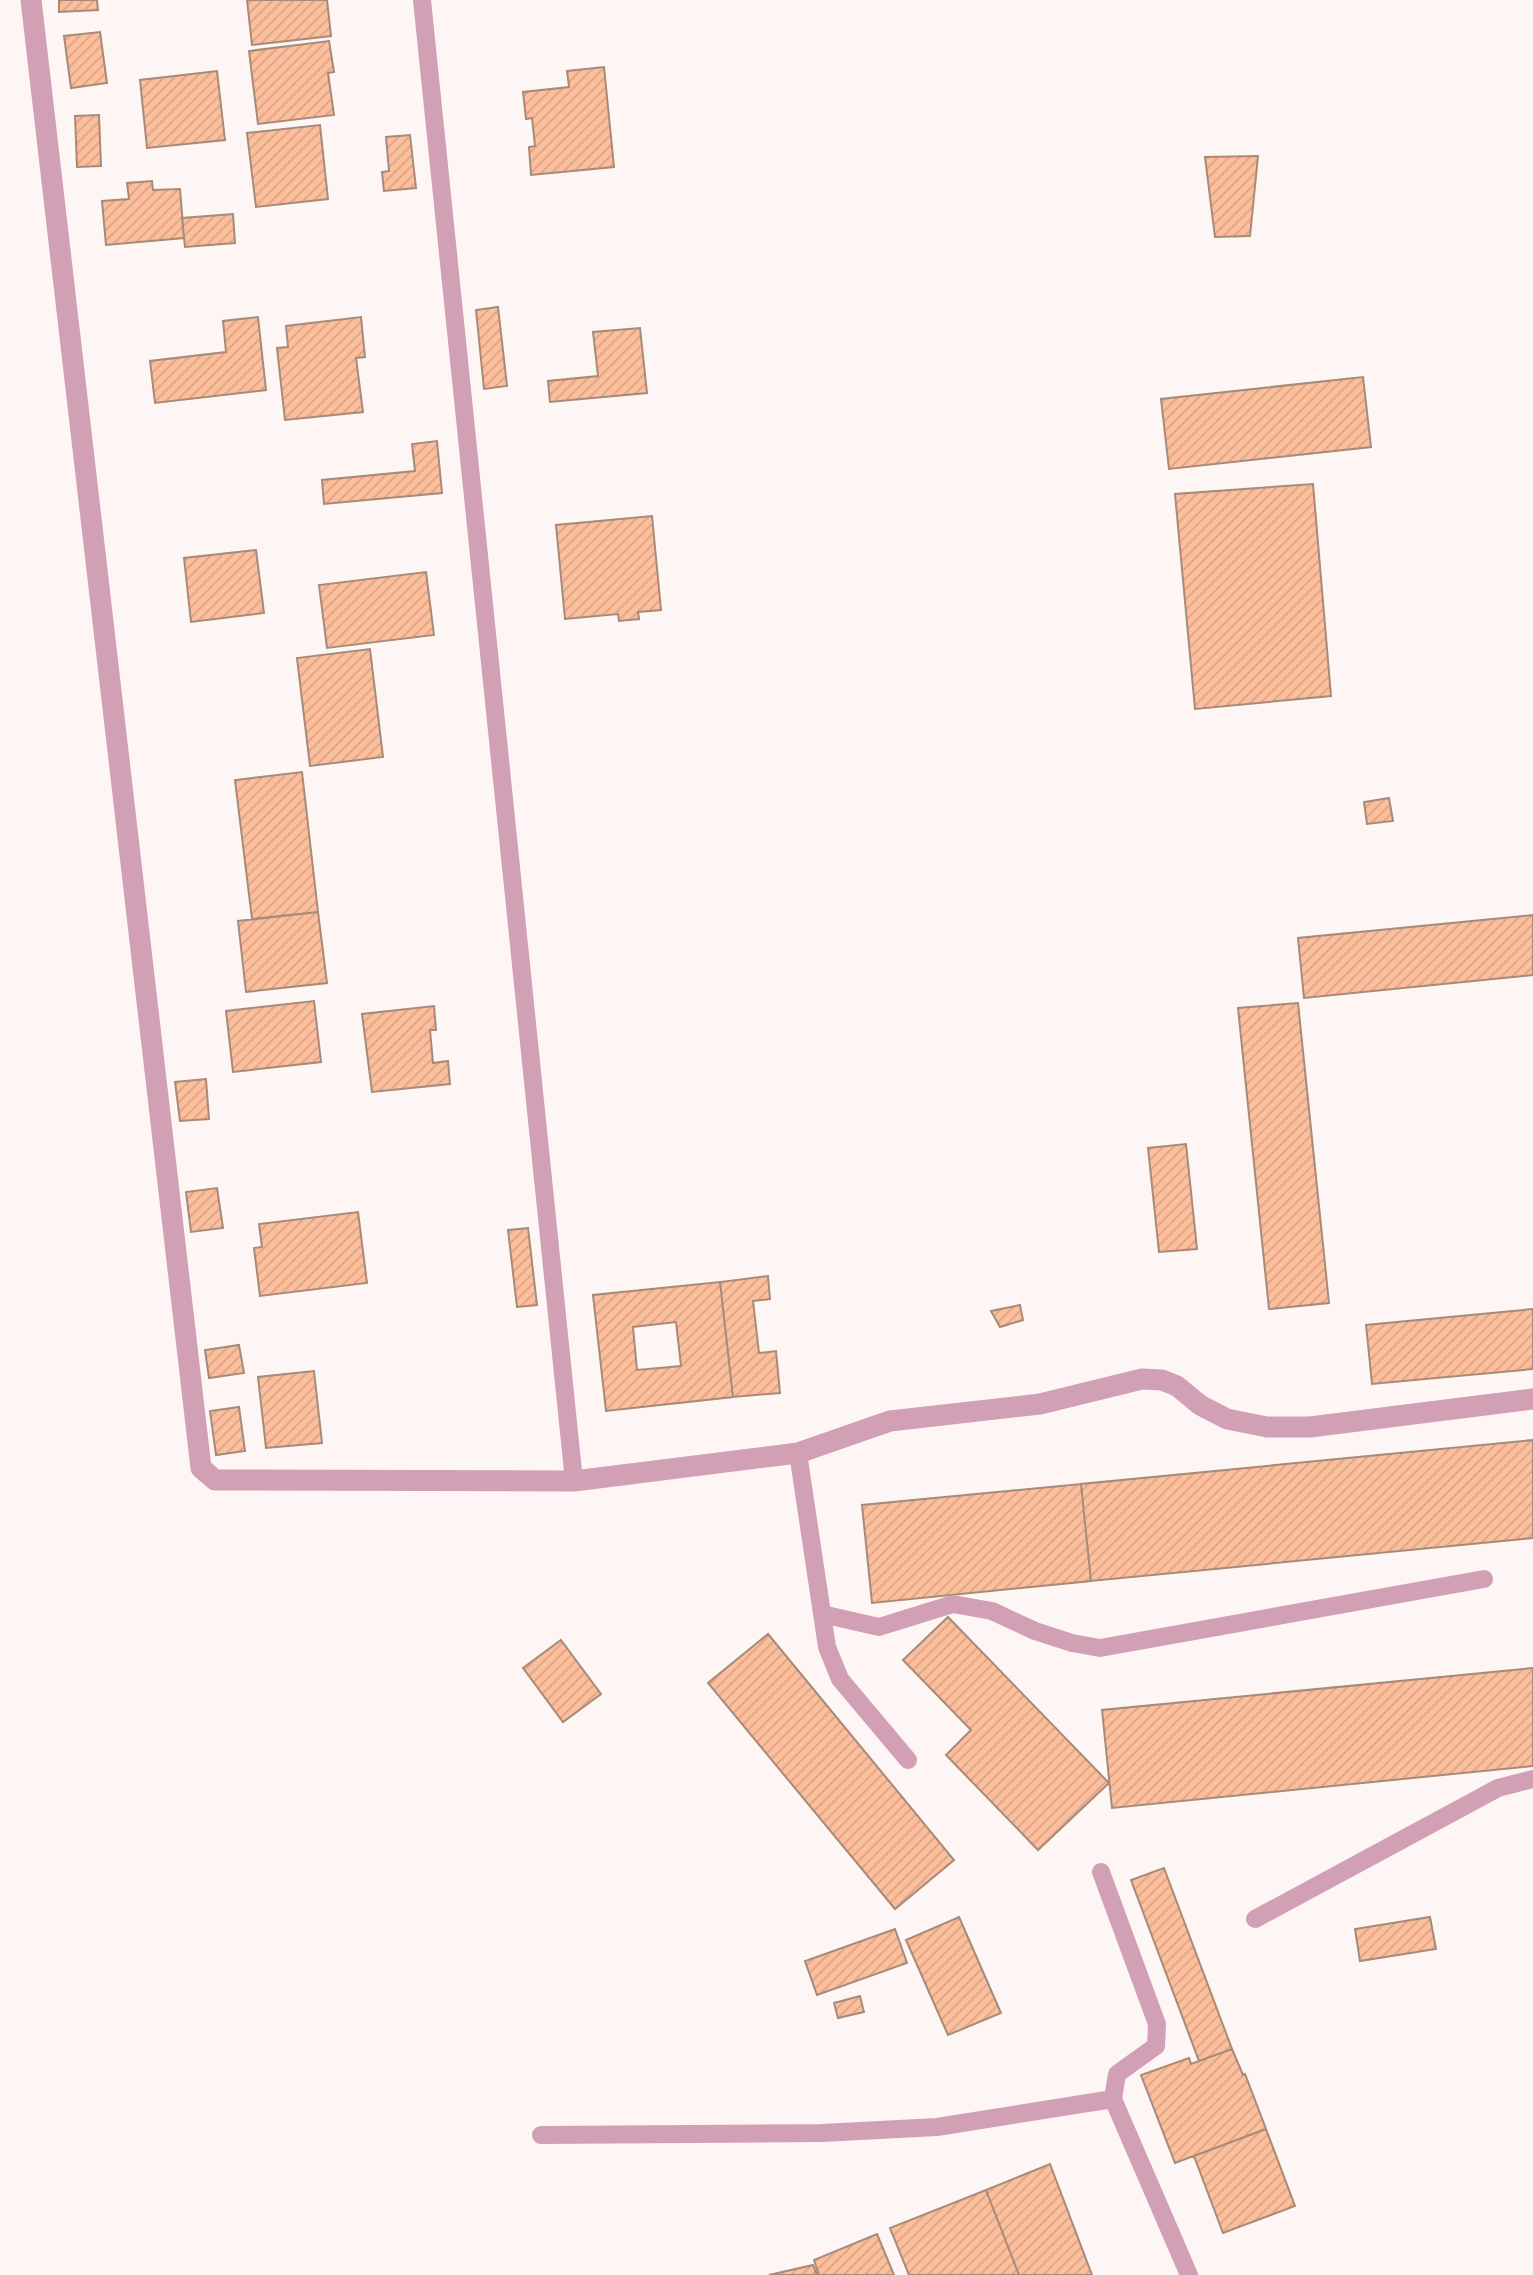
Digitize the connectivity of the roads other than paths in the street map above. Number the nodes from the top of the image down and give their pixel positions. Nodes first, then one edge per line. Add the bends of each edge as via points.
1 (31, 0) edge
2 (422, 0) edge
3 (1533, 1399) edge
4 (798, 1454) junction
5 (574, 1481) junction
6 (1484, 1579) dead end
7 (822, 1614) junction
8 (908, 1760) dead end
9 (1533, 1779) edge
10 (1101, 1872) dead end
11 (1255, 1919) dead end
12 (1112, 2099) junction
13 (541, 2134) dead end
14 (1189, 2275) edge

1 - 5 street via 201,1468 215,1480
2 - 5 lane
3 - 4 street via 1310,1427 1267,1427 1227,1419 1177,1386 1142,1379 1040,1404 890,1420
4 - 5 street
4 - 7 lane
6 - 7 lane via 1100,1648 1035,1631 992,1611 953,1604 879,1627
7 - 8 lane via 827,1647 840,1679
9 - 11 lane via 1498,1788
10 - 12 lane via 1157,2024 1156,2046 1117,2074
12 - 13 lane via 937,2127 822,2133
12 - 14 lane

